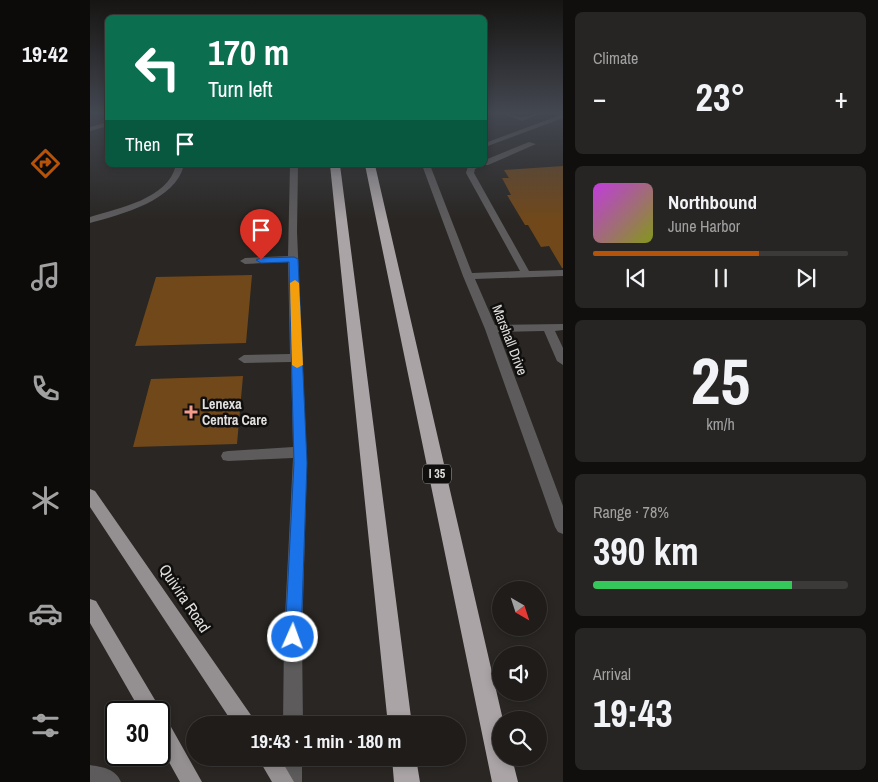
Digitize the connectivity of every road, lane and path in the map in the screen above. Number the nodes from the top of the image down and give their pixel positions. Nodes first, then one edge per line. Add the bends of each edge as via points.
1 (520, 148) edge
2 (487, 161) edge
3 (180, 167) edge
4 (294, 167) edge
5 (335, 167) edge
6 (370, 167) edge
7 (427, 167) edge
8 (474, 167) edge
9 (90, 220) edge
10 (294, 259) junction
11 (245, 261) dead end
12 (563, 273) edge
13 (526, 274) junction
14 (468, 276) junction
15 (548, 327) junction
16 (563, 327) edge
17 (491, 328) junction
18 (297, 358) junction
19 (244, 359) dead end
20 (563, 361) edge
21 (300, 452) junction
22 (228, 456) dead end
23 (90, 494) edge
24 (563, 527) edge
25 (90, 606) edge
26 (146, 701) edge
27 (240, 716) edge
28 (293, 716) edge
29 (399, 716) edge
30 (170, 744) edge
31 (273, 766) edge
32 (292, 766) edge
33 (405, 766) edge
34 (90, 776) edge
35 (111, 782) edge
36 (192, 782) edge
37 (284, 782) edge
38 (292, 782) edge
39 (407, 782) edge
40 (505, 782) edge

1 - 2 street
3 - 9 street via 177,178 160,192 132,206
4 - 10 street
5 - 29 highway
6 - 40 highway, I 35
7 - 14 street, Marshall Drive
8 - 13 street via 470,173
10 - 11 street
10 - 18 street
12 - 13 street
13 - 14 street
14 - 17 street, Marshall Drive
15 - 16 street
15 - 17 street
15 - 20 street
17 - 24 street, Marshall Drive
18 - 19 street
18 - 21 street
21 - 22 street
21 - 28 street
23 - 27 main road, Quivira Road
25 - 26 main road
30 - 36 main road
31 - 37 main road
32 - 38 street
33 - 39 highway
34 - 35 street via 103,777

